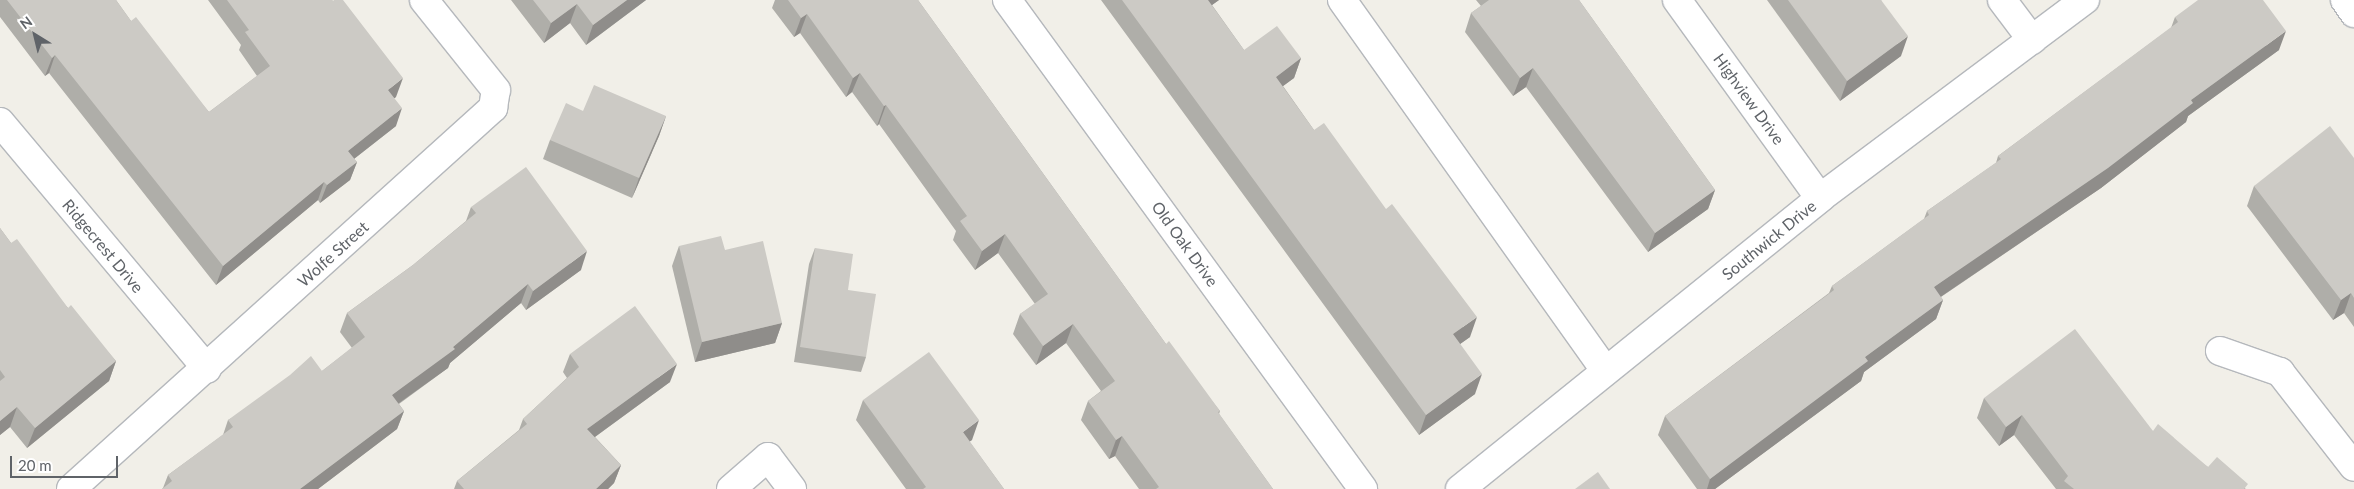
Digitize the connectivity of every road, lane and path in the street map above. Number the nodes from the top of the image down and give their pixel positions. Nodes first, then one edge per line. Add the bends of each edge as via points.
1 (424, 0) edge
2 (1006, 0) edge
3 (1342, 0) edge
4 (1677, 0) edge
5 (2002, 0) edge
6 (2085, 0) edge
7 (2345, 0) edge
8 (2354, 13) edge
9 (2032, 40) junction
10 (0, 122) edge
11 (1820, 198) junction
12 (2220, 351) dead end
13 (207, 369) junction
14 (1606, 371) junction
15 (2354, 467) edge
16 (72, 489) edge
17 (731, 489) edge
18 (792, 489) edge
19 (1363, 489) edge
20 (1460, 489) edge

1 - 13 street, Wolfe Street via 496,90 493,108
2 - 19 street, Old Oak Drive
3 - 14 street
4 - 11 street, Highview Drive
5 - 9 street
6 - 9 street, Southwick Drive
7 - 8 street
9 - 11 street, Southwick Drive
10 - 13 street, Ridgecrest Drive
11 - 14 street, Southwick Drive
12 - 15 street via 2280,372
13 - 16 street, Wolfe Street
14 - 20 street, Southwick Drive
17 - 18 street via 768,457

